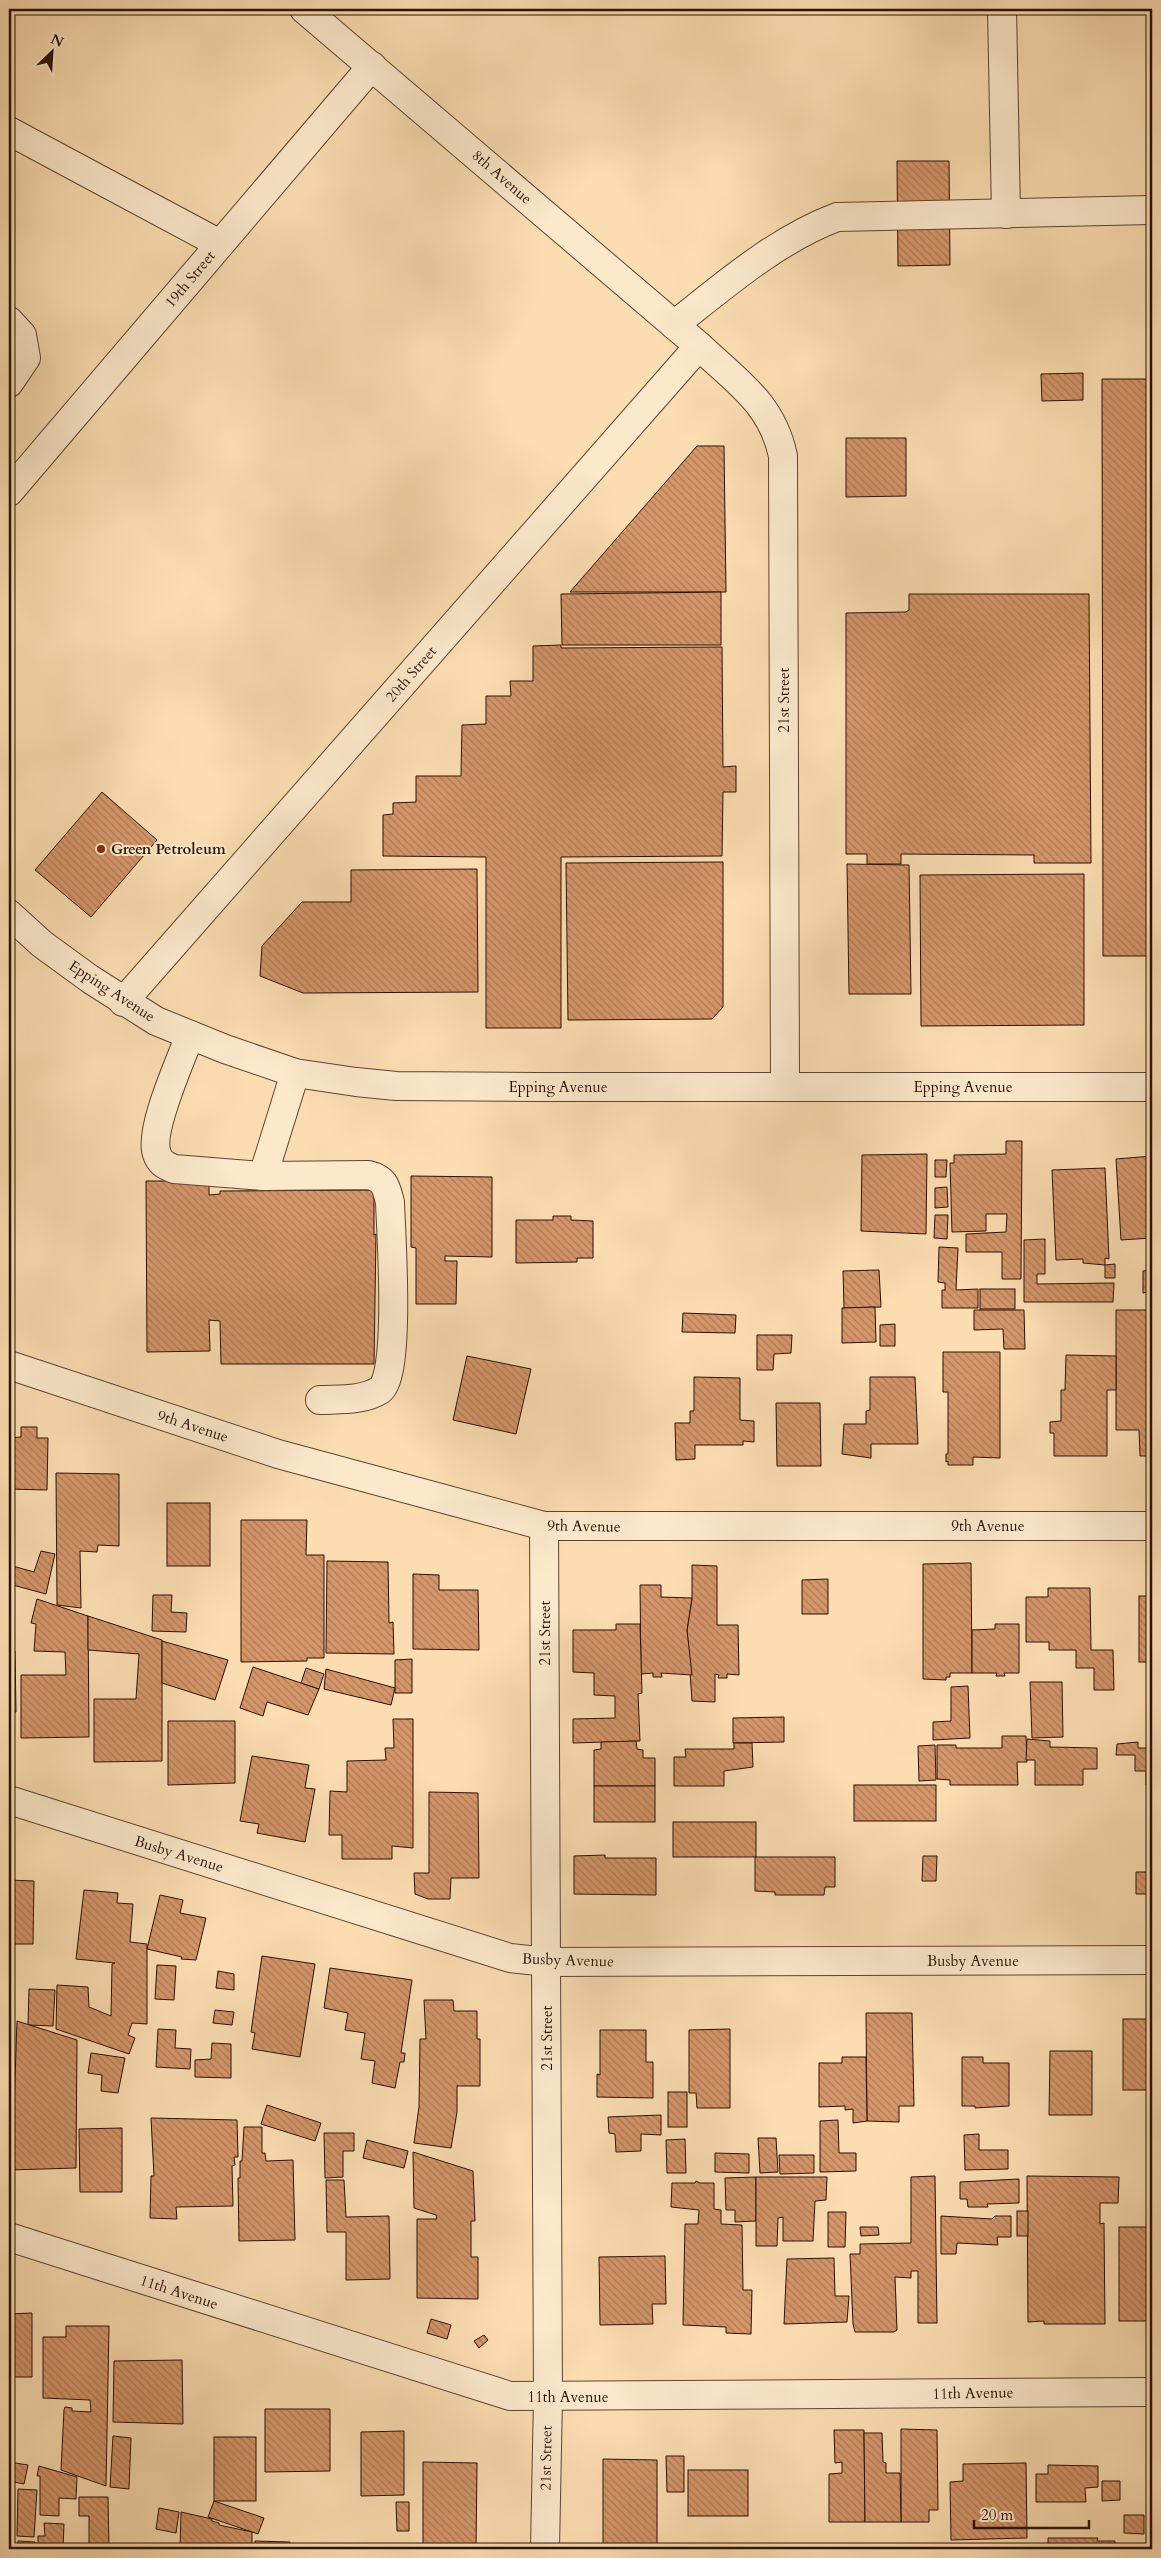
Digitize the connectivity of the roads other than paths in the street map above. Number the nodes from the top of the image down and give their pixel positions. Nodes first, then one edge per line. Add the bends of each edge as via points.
1 (304, 9) edge
2 (1002, 9) edge
3 (372, 66) junction
4 (9, 131) edge
5 (1152, 210) edge
6 (1006, 214) junction
7 (220, 244) junction
8 (9, 321) edge
9 (674, 325) junction
10 (699, 346) junction
11 (9, 383) edge
12 (9, 492) edge
13 (9, 914) edge
14 (123, 1002) junction
15 (190, 1035) junction
16 (295, 1073) junction
17 (785, 1086) junction
18 (1152, 1087) edge
19 (263, 1176) junction
20 (9, 1365) edge
21 (320, 1400) dead end
22 (544, 1526) junction
23 (1152, 1526) edge
24 (9, 1800) edge
25 (1152, 1960) edge
26 (548, 1962) junction
27 (9, 2237) edge
28 (1152, 2392) edge
29 (548, 2398) junction
30 (544, 2549) edge

1 - 3 street, 8th Avenue
2 - 6 street
3 - 7 street, 19th Street
3 - 9 street, 8th Avenue
4 - 7 street
5 - 6 street
6 - 9 street via 837,218 813,226 738,275
7 - 12 street, 19th Street
8 - 11 street via 22,335 26,358
9 - 10 street, 8th Avenue
10 - 14 street, 20th Street
10 - 17 street, 21st Street via 755,398 771,419 783,456
13 - 14 street, Epping Avenue via 42,944
14 - 15 street, Epping Avenue via 156,1022
15 - 16 street, Epping Avenue
15 - 19 street via 155,1135 156,1152 162,1164 174,1169
16 - 17 street, Epping Avenue via 396,1086
16 - 19 street
17 - 18 street, Epping Avenue
19 - 21 street via 369,1175 379,1177 386,1184 390,1202 393,1340 390,1371 381,1390 366,1397
20 - 22 street, 9th Avenue via 278,1454
22 - 23 street, 9th Avenue
22 - 26 street, 21st Street
24 - 26 street, Busby Avenue via 510,1958
25 - 26 street, Busby Avenue
26 - 29 street, 21st Street
27 - 29 street, 11th Avenue via 510,2396
28 - 29 street, 11th Avenue
29 - 30 street, 21st Street

